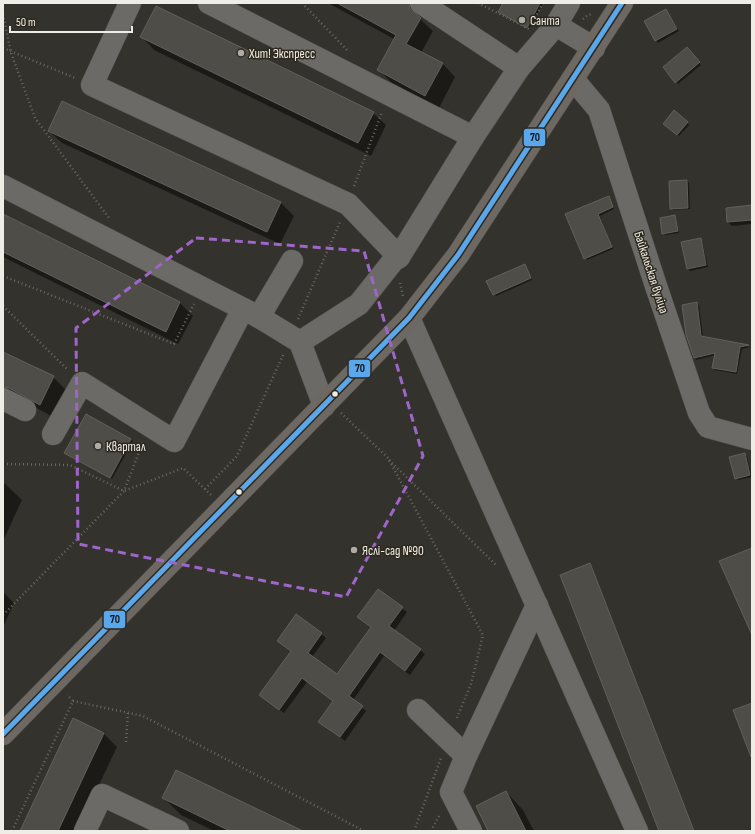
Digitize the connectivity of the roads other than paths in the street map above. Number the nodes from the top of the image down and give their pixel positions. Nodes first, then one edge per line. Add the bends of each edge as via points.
1 (130, 3) edge
2 (209, 3) edge
3 (421, 3) edge
4 (569, 3) edge
5 (622, 3) edge
6 (556, 25) junction
7 (594, 48) junction
8 (519, 68) junction
9 (573, 79) junction
10 (473, 137) junction
11 (3, 186) edge
12 (396, 259) junction
13 (292, 260) dead end
14 (251, 313) junction
15 (409, 318) junction
16 (296, 339) junction
17 (3, 399) edge
18 (327, 403) junction
19 (25, 410) dead end
20 (53, 434) dead end
21 (752, 439) edge
22 (537, 605) junction
23 (418, 710) dead end
24 (3, 734) edge
25 (466, 756) junction
26 (85, 831) edge
27 (178, 831) edge
28 (471, 831) edge
29 (638, 831) edge

1 - 12 street via 92,85 348,204
2 - 10 street
3 - 8 street
4 - 6 street
5 - 7 main road
6 - 7 street
6 - 8 street
7 - 9 main road
8 - 10 street
9 - 15 main road via 458,255
9 - 21 street, Байкальская вуліца via 599,110 699,413 708,427
10 - 12 street
11 - 14 street
12 - 16 street via 359,304
13 - 14 street
14 - 16 street
14 - 20 street via 174,441 82,383
15 - 18 main road
15 - 22 street
16 - 18 street
17 - 19 street
18 - 24 main road
22 - 25 street
22 - 29 street
23 - 25 street
25 - 28 street via 451,792
26 - 27 street via 102,795

